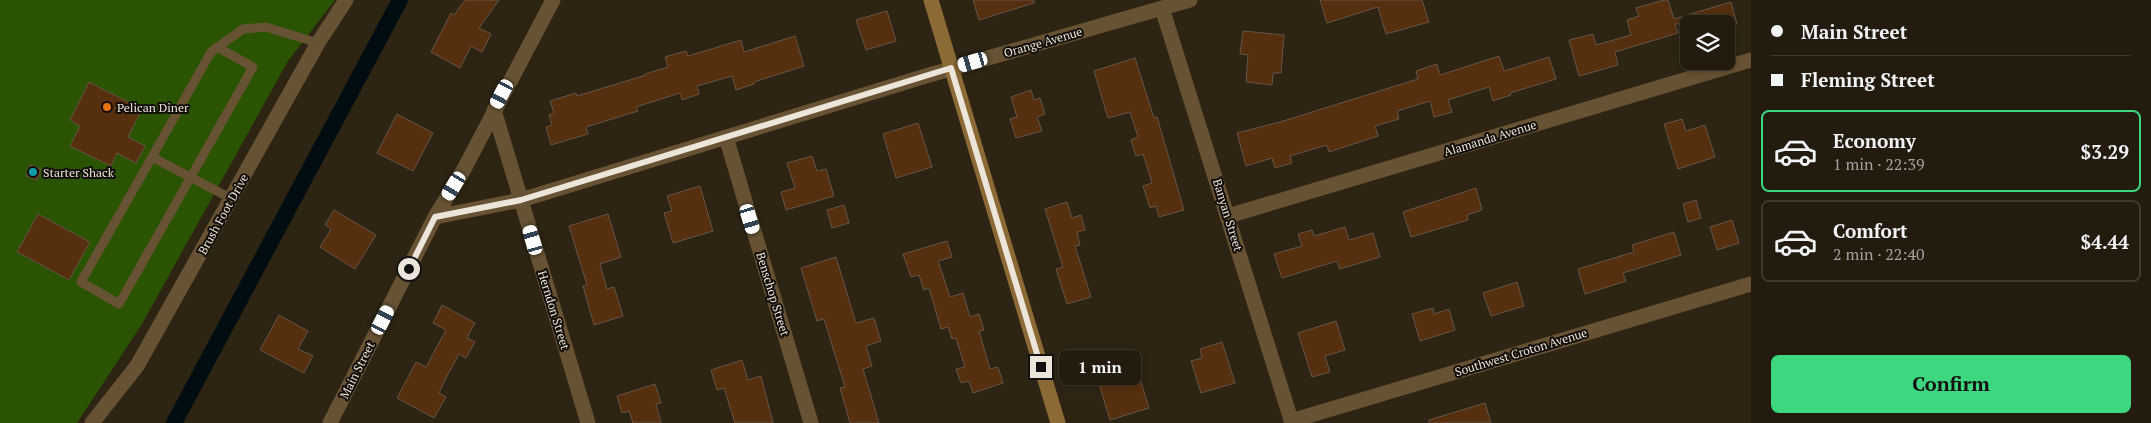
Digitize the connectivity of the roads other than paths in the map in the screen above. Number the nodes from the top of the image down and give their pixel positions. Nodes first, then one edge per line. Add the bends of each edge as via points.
1 (346, 0) edge
2 (553, 0) edge
3 (931, 0) edge
4 (1190, 0) edge
5 (1162, 8) junction
6 (318, 42) junction
7 (217, 47) junction
8 (1751, 60) edge
9 (951, 68) junction
10 (494, 110) junction
11 (726, 137) junction
12 (152, 157) junction
13 (191, 177) junction
14 (232, 198) junction
15 (521, 200) junction
16 (1228, 216) junction
17 (435, 217) junction
18 (1751, 284) edge
19 (1292, 422) edge
20 (92, 423) edge
21 (330, 423) edge
22 (588, 423) edge
23 (811, 423) edge
24 (1058, 423) edge

1 - 6 street, Brush Foot Drive
2 - 10 street, Main Street
3 - 9 street
4 - 5 street, Orange Avenue
5 - 9 street, Orange Avenue
5 - 16 street, Banyan Street
6 - 7 lane via 266,27 243,29
6 - 14 street, Brush Foot Drive
7 - 12 lane via 211,52
7 - 13 lane via 253,67
8 - 16 street, Alamanda Avenue
9 - 11 street, Orange Avenue
9 - 24 street
10 - 15 street, Herndon Street
10 - 17 street, Main Street
11 - 15 street, Orange Avenue
11 - 23 street, Benschop Street
12 - 13 lane
12 - 13 lane via 81,282 119,304
13 - 14 lane
14 - 20 street, Brush Foot Drive via 137,366
15 - 17 street, Orange Avenue
15 - 22 street, Herndon Street
16 - 19 street, Banyan Street
17 - 21 street, Main Street
18 - 19 street, Southwest Croton Avenue

